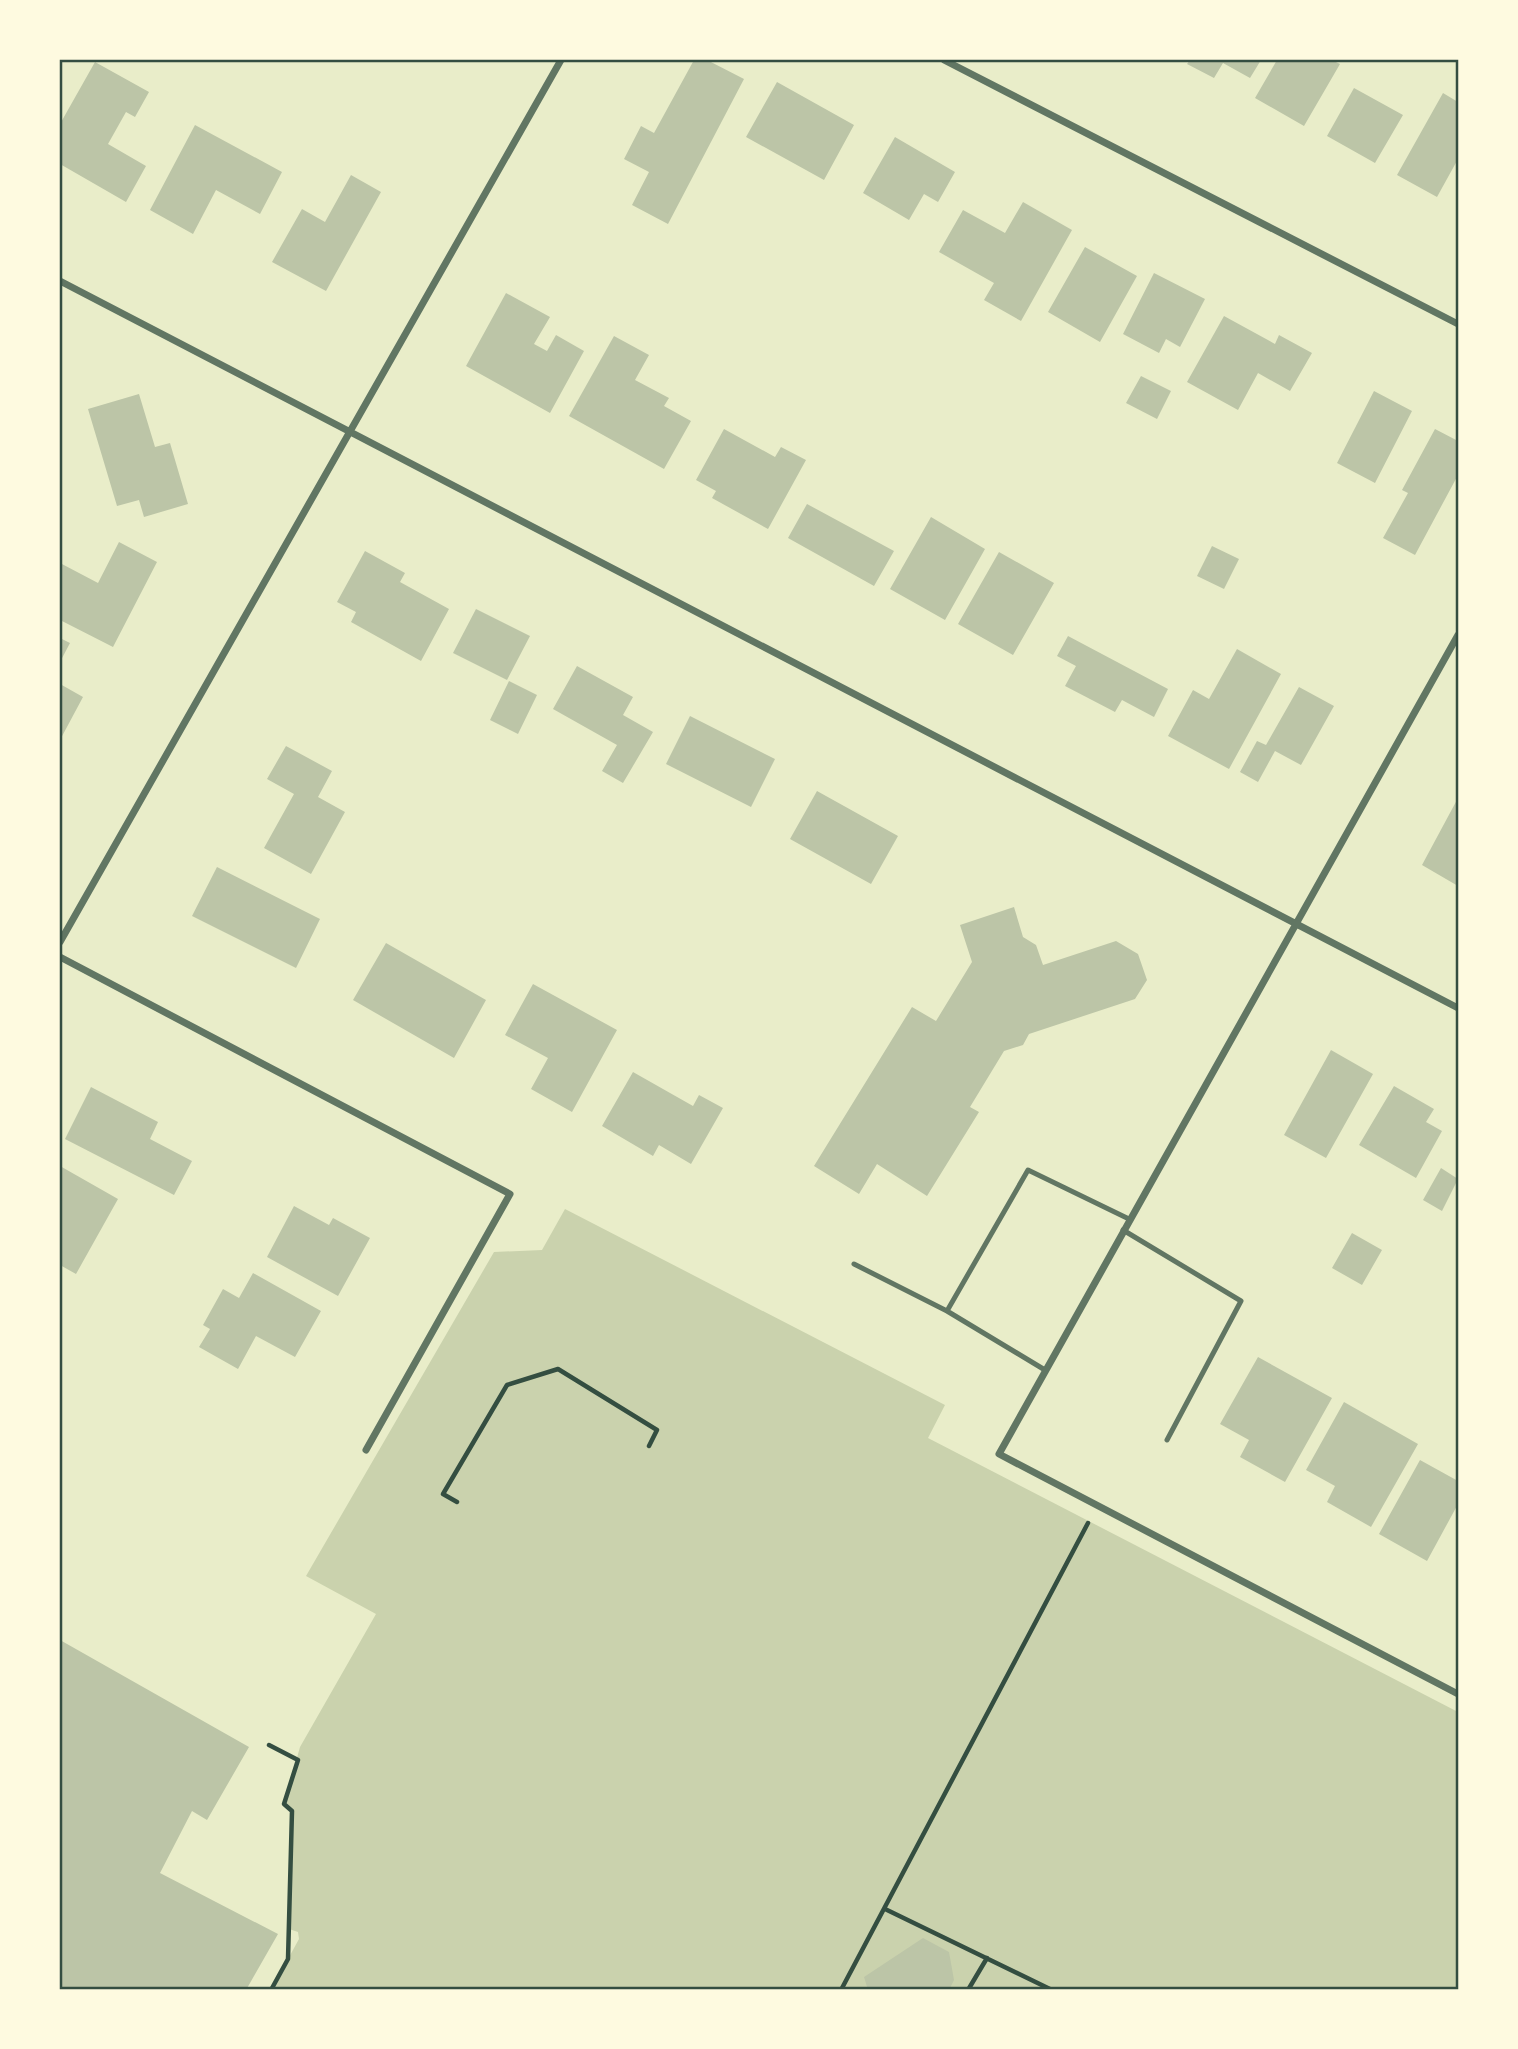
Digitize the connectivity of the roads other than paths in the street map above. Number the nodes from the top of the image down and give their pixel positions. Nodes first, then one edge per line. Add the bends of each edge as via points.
1 (561, 60) edge
2 (944, 60) edge
3 (60, 281) edge
4 (1458, 324) edge
5 (349, 432) junction
6 (1458, 635) edge
7 (1295, 923) junction
8 (60, 942) edge
9 (60, 957) edge
10 (1458, 1008) edge
11 (1129, 1219) junction
12 (1123, 1230) junction
13 (854, 1264) dead end
14 (947, 1311) junction
15 (1045, 1370) junction
16 (1167, 1440) dead end
17 (366, 1450) dead end
18 (1458, 1694) edge

1 - 5 street
2 - 4 street
3 - 5 street
5 - 7 street
5 - 8 street
6 - 7 street
7 - 10 street
7 - 11 street
9 - 17 street via 509,1194
11 - 12 street
11 - 14 lane via 1028,1170
12 - 15 street
12 - 16 lane via 1241,1301
13 - 14 lane
14 - 15 lane
15 - 18 street via 999,1454

